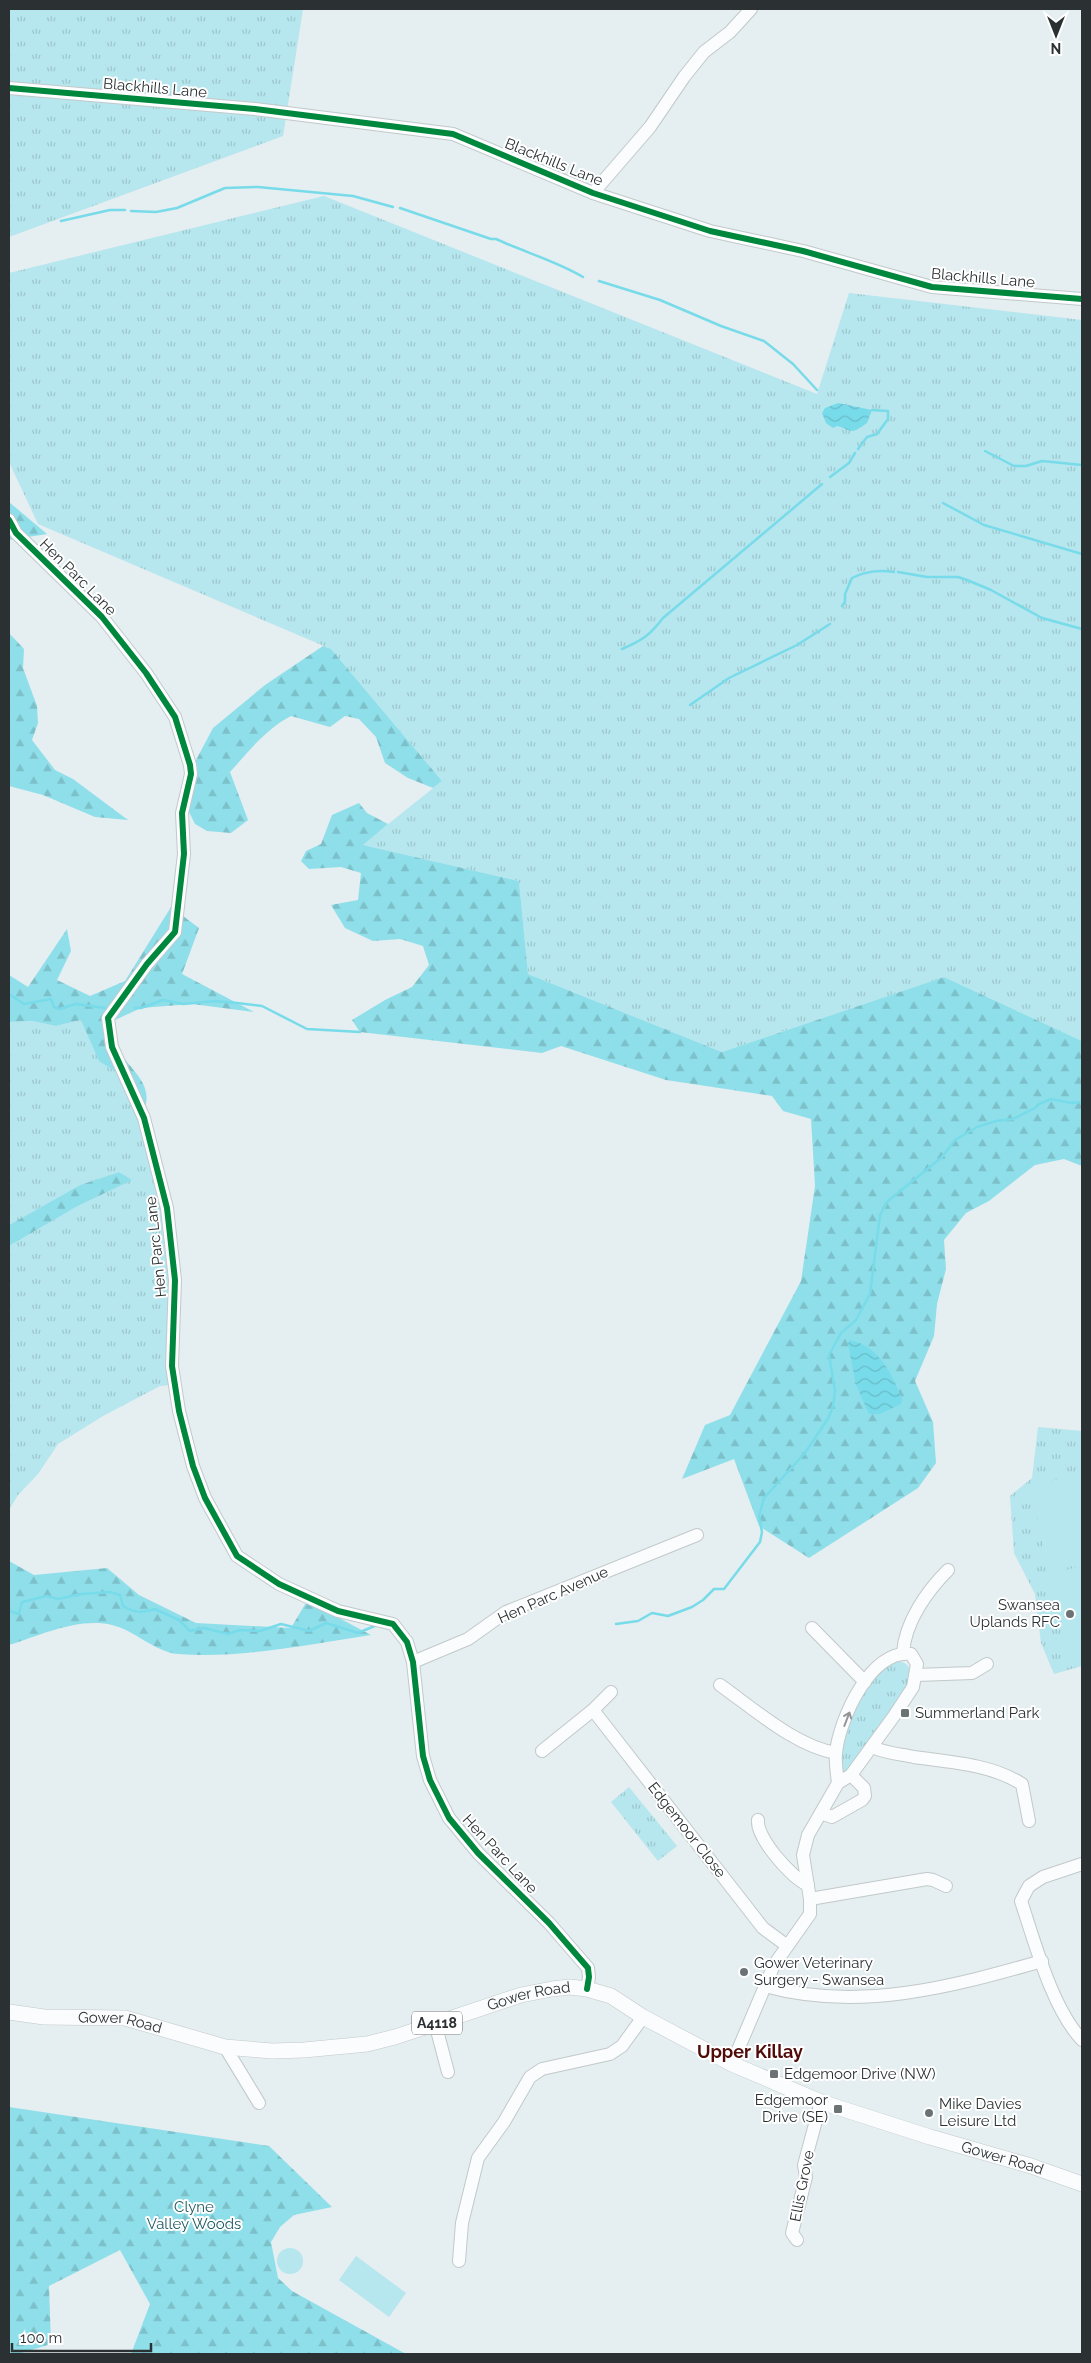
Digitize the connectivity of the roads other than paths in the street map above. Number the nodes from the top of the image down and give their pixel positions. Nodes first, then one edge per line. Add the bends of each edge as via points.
1 (751, 9) edge
2 (9, 88) edge
3 (593, 193) junction
4 (1082, 299) edge
5 (9, 520) edge
6 (697, 1535) dead end
7 (948, 1570) dead end
8 (812, 1628) dead end
9 (903, 1653) junction
10 (412, 1662) junction
11 (987, 1664) dead end
12 (916, 1675) junction
13 (865, 1682) junction
14 (720, 1685) dead end
15 (611, 1692) dead end
16 (594, 1710) junction
17 (872, 1747) junction
18 (542, 1751) dead end
19 (836, 1753) junction
20 (851, 1775) junction
21 (838, 1783) junction
22 (821, 1813) junction
23 (758, 1820) dead end
24 (1029, 1821) dead end
25 (1082, 1864) edge
26 (808, 1885) junction
27 (946, 1886) dead end
28 (810, 1899) junction
29 (786, 1946) junction
30 (1042, 1961) junction
31 (765, 1986) junction
32 (587, 1988) junction
33 (9, 2012) edge
34 (643, 2017) junction
35 (435, 2023) junction
36 (1082, 2040) edge
37 (225, 2047) junction
38 (732, 2064) junction
39 (448, 2072) dead end
40 (821, 2102) junction
41 (259, 2103) dead end
42 (1082, 2184) edge
43 (797, 2240) dead end
44 (459, 2262) dead end

1 - 3 street via 730,32 704,52 650,127
2 - 3 street, Blackhills Lane via 255,109 453,134
3 - 4 street, Blackhills Lane via 710,231 803,251 932,287
5 - 10 street, Hen Parc Lane via 16,533 102,617 146,673 175,717 190,765 182,813 184,854 175,932 108,1018 112,1047 144,1118 167,1208 175,1280 172,1366 193,1466 205,1498 237,1556 279,1584 338,1611 393,1624 407,1642
6 - 10 street, Hen Parc Avenue via 506,1612 468,1639
7 - 9 street via 933,1585 920,1607 906,1634
8 - 13 street
9 - 12 street via 915,1658 918,1664
9 - 13 street via 880,1662
10 - 32 street, Hen Parc Lane via 423,1756 430,1780 449,1818 478,1853 549,1923 588,1968
11 - 12 street via 972,1673
12 - 17 street via 913,1687
19 -> 13 street via 854,1699
14 - 19 street via 800,1741
15 - 16 street
16 - 18 street
16 - 29 street, Edgemoor Close via 748,1910 763,1928
17 - 20 street
17 - 24 street via 888,1753 975,1766 1006,1775 1022,1784
19 - 21 street
20 - 21 street
20 - 22 street via 864,1788 862,1800 832,1817
21 - 22 street
22 - 26 street via 808,1835 803,1855
23 - 26 street via 757,1827 773,1853 799,1881
25 - 30 street via 1043,1877 1029,1886 1021,1901
26 - 28 street
27 - 28 street via 927,1880
28 - 29 street via 807,1920
29 - 31 street
30 - 31 street via 968,1982 907,1994 815,1994
30 - 36 street via 1066,2020
31 - 38 street
32 - 34 main road, Gower Road / A4118 via 611,1996
32 - 35 main road, Gower Road / A4118 via 561,1988 521,1995
33 - 37 main road, Gower Road / A4118 via 44,2017 125,2018
34 - 38 main road, Gower Road / A4118
34 - 44 street via 622,2046 610,2054 542,2069 530,2077 478,2158 462,2223
35 - 37 main road, Gower Road / A4118 via 395,2037 341,2047 272,2051
35 - 39 street
37 - 41 street
38 - 40 main road, Gower Road / A4118
40 - 42 main road, Gower Road / A4118
40 - 43 street, Ellis Grove via 804,2165 811,2179 792,2233

